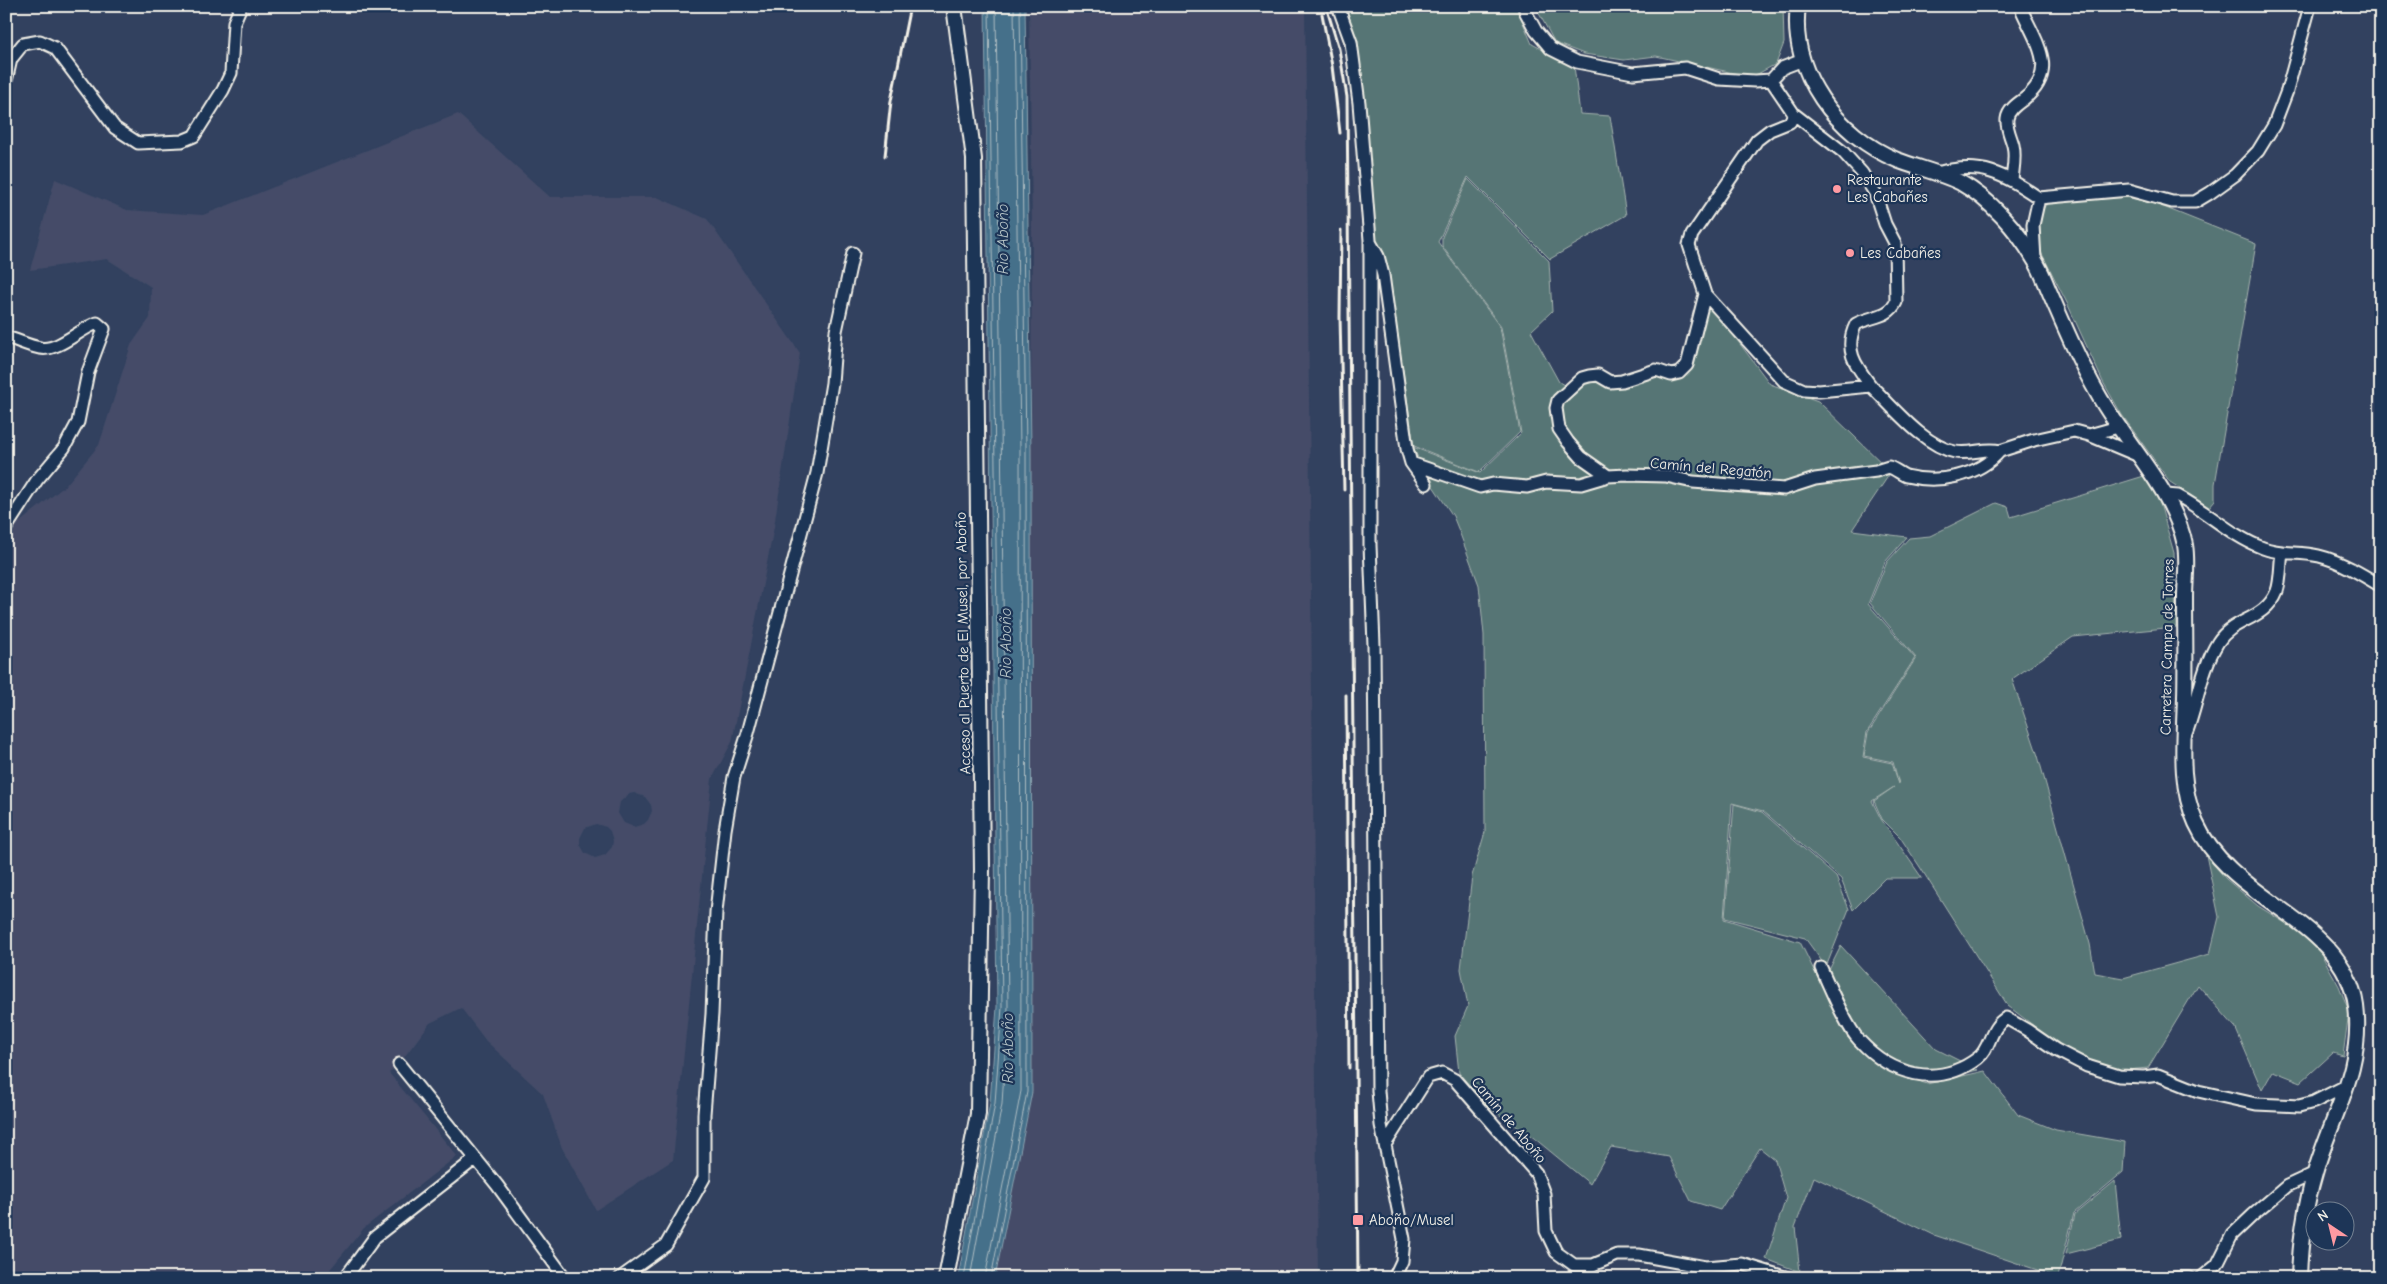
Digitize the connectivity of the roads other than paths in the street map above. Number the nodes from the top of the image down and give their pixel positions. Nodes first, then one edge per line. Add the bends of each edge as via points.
1 (241, 6) edge
2 (954, 6) edge
3 (1338, 6) edge
4 (1798, 6) edge
5 (2020, 6) edge
6 (2310, 6) edge
7 (1525, 11) dead end
8 (1804, 60) junction
9 (1771, 80) junction
10 (6, 81) edge
11 (1794, 114) junction
12 (1937, 173) junction
13 (2012, 180) junction
14 (2039, 198) junction
15 (1370, 240) junction
16 (853, 253) dead end
17 (2036, 260) junction
18 (1705, 294) junction
19 (6, 337) edge
20 (1871, 386) junction
21 (2118, 427) junction
22 (2088, 435) junction
23 (2000, 451) junction
24 (2139, 456) junction
25 (1411, 463) junction
26 (1608, 476) junction
27 (1426, 484) dead end
28 (2166, 495) junction
29 (6, 528) edge
30 (2282, 553) junction
31 (2381, 586) edge
32 (2182, 743) junction
33 (1821, 968) dead end
34 (399, 1064) dead end
35 (2348, 1085) junction
36 (1386, 1143) junction
37 (476, 1159) junction
38 (2315, 1173) junction
39 (1705, 1273) edge
40 (345, 1278) edge
41 (565, 1278) edge
42 (620, 1278) edge
43 (946, 1278) edge
44 (1394, 1278) edge
45 (1788, 1278) edge
46 (2175, 1278) edge
47 (2190, 1278) edge
48 (2201, 1278) edge
49 (2299, 1278) edge

1 - 10 street via 234,22 231,73 194,136 182,141 138,143 115,128 55,48 40,41 23,44 12,59
2 - 43 street, Acceso al Puerto de El Musel, por Aboño via 974,159 982,870 978,1114
3 - 15 street via 1351,42
4 - 8 street, Carretera Campa de Torres via 1796,22
5 - 13 street via 2044,60 2039,83 2007,118 2014,147
6 - 14 street via 2287,91 2274,125 2258,152 2235,175 2210,193 2195,202 2172,202 2129,190
7 - 9 street via 1536,31 1552,49 1577,62 1632,73 1685,68 1719,79
8 - 9 street via 1782,68
8 - 12 street, Carretera Campa de Torres via 1822,102 1836,120 1894,159
9 - 11 street
11 - 18 street via 1790,122 1770,130 1758,140 1692,235 1690,245
11 - 20 street via 1843,152 1862,174 1875,193 1895,243 1896,302 1893,309 1856,324 1852,332 1854,363
12 - 13 street via 1970,168
12 - 17 street, Carretera Campa de Torres via 1965,185 1993,208
13 - 14 street
14 - 17 street via 2033,225
15 - 25 street via 1383,275
15 - 36 street via 1370,535 1375,703 1378,1091
16 - 42 street via 836,332 832,383 817,473 734,777 725,830 716,912 704,1114 704,1178 666,1246
17 - 21 street, Carretera Campa de Torres via 2085,369
18 - 20 street via 1784,381 1804,390
18 - 26 street via 1687,365 1679,374 1670,375 1656,370 1610,382 1598,375 1589,376 1582,378 1558,400 1559,429 1581,456
19 - 29 street via 42,349 60,345 83,328 97,323 104,329 88,372 78,422 64,448 37,480
20 - 23 street via 1919,432 1938,445 1953,452 1970,453 1989,448
21 - 22 street
21 - 24 street, Carretera Campa de Torres
22 - 23 street via 2074,431
22 - 24 street
23 - 26 street, Camín del Regatón via 1993,459 1946,480 1904,476 1889,467 1816,479 1784,489 1693,482 1666,476
24 - 28 street, Carretera Campa de Torres
25 - 26 street, Camín del Regatón via 1480,486 1527,486 1546,482 1581,484
25 - 27 street
28 - 30 street via 2178,496 2192,504 2237,537
28 - 32 street, Carretera Campa de Torres via 2185,545
30 - 31 street via 2321,556
30 - 32 street via 2277,590 2270,602 2262,613 2231,628 2216,645 2202,676 2192,720
32 - 35 street, Carretera Campa de Torres via 2187,798 2213,853 2259,895 2305,926 2337,959 2347,975 2353,989 2357,1020
33 - 35 street via 1858,1039 1904,1073 1928,1077 1962,1068 1980,1056 1997,1024 2006,1018 2087,1066 2119,1076 2158,1075 2198,1091 2256,1104 2299,1106
34 - 37 street
35 - 38 street, Carretera Campa de Torres
36 - 39 street, Camín de Aboño via 1428,1076 1442,1073 1455,1080 1536,1173 1544,1194 1546,1231 1556,1252 1574,1265 1593,1265 1617,1254 1639,1255
36 - 44 street via 1404,1238 1402,1261
37 - 40 street via 375,1237
37 - 41 street
38 - 48 street via 2286,1186 2253,1215 2232,1235 2216,1265
38 - 49 street, Carretera Campa de Torres via 2303,1226
39 - 45 street, Camín de Aboño via 1742,1264
46 - 47 street

